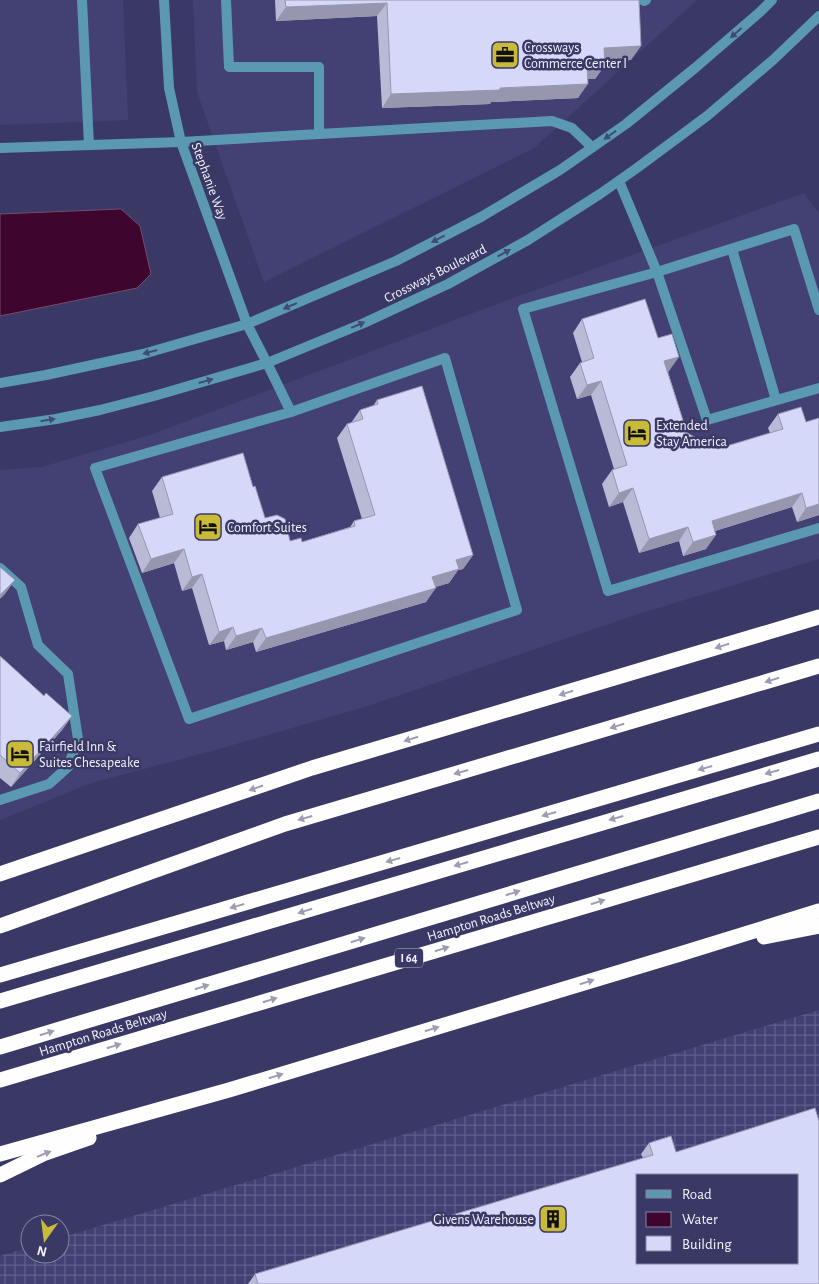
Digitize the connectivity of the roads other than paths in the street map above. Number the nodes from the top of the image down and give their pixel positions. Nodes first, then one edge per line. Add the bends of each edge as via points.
1 (82, 0) edge
2 (164, 0) edge
3 (226, 0) edge
4 (772, 0) edge
5 (819, 16) edge
6 (319, 134) junction
7 (181, 142) junction
8 (88, 145) junction
9 (592, 147) junction
10 (0, 148) edge
11 (619, 181) junction
12 (732, 248) junction
13 (657, 272) junction
14 (819, 310) edge
15 (247, 324) junction
16 (267, 363) junction
17 (0, 383) edge
18 (819, 388) edge
19 (776, 400) junction
20 (291, 412) junction
21 (0, 427) edge
22 (819, 528) edge
23 (0, 568) edge
24 (819, 617) edge
25 (819, 666) edge
26 (819, 734) edge
27 (819, 758) edge
28 (0, 800) edge
29 (819, 801) edge
30 (819, 837) edge
31 (0, 874) edge
32 (819, 911) edge
33 (0, 926) edge
34 (819, 926) edge
35 (680, 954) junction
36 (0, 976) edge
37 (0, 1002) edge
38 (0, 1047) edge
39 (0, 1080) edge
40 (229, 1090) junction
41 (0, 1154) edge
42 (0, 1175) edge

1 - 8 street
2 - 7 street, Stephanie Way via 169,88
3 - 6 street via 229,66 319,67
4 -> 9 street, Crossways Boulevard via 695,68
5 - 11 street, Crossways Boulevard via 707,116
6 - 7 street
6 - 9 street via 552,121 572,128
7 - 8 street
7 - 15 street, Stephanie Way
8 - 10 street
9 -> 15 street, Crossways Boulevard via 482,217 396,261
11 - 13 street
16 -> 11 street, Crossways Boulevard via 448,284 528,240
12 - 13 street
12 - 14 street via 794,229
12 - 19 street
13 - 19 street via 707,420
13 - 22 street via 523,308 608,591
15 - 16 street, Stephanie Way
15 -> 17 street, Crossways Boulevard via 143,354
16 - 20 street, Stephanie Way
21 -> 16 street, Crossways Boulevard via 100,410
18 - 19 street
20 - 20 street via 95,468 189,719 518,610 446,358
23 - 28 street via 21,587 38,645 68,674 78,739 68,767 49,784
24 -> 31 highway via 312,768
25 -> 33 highway via 285,824
26 -> 36 highway
27 -> 37 highway
38 -> 29 highway
39 -> 30 highway, Hampton Roads Beltway / I 64
32 - 35 highway
34 - 35 highway
40 -> 35 highway
40 - 41 highway
42 -> 40 highway via 43,1154

